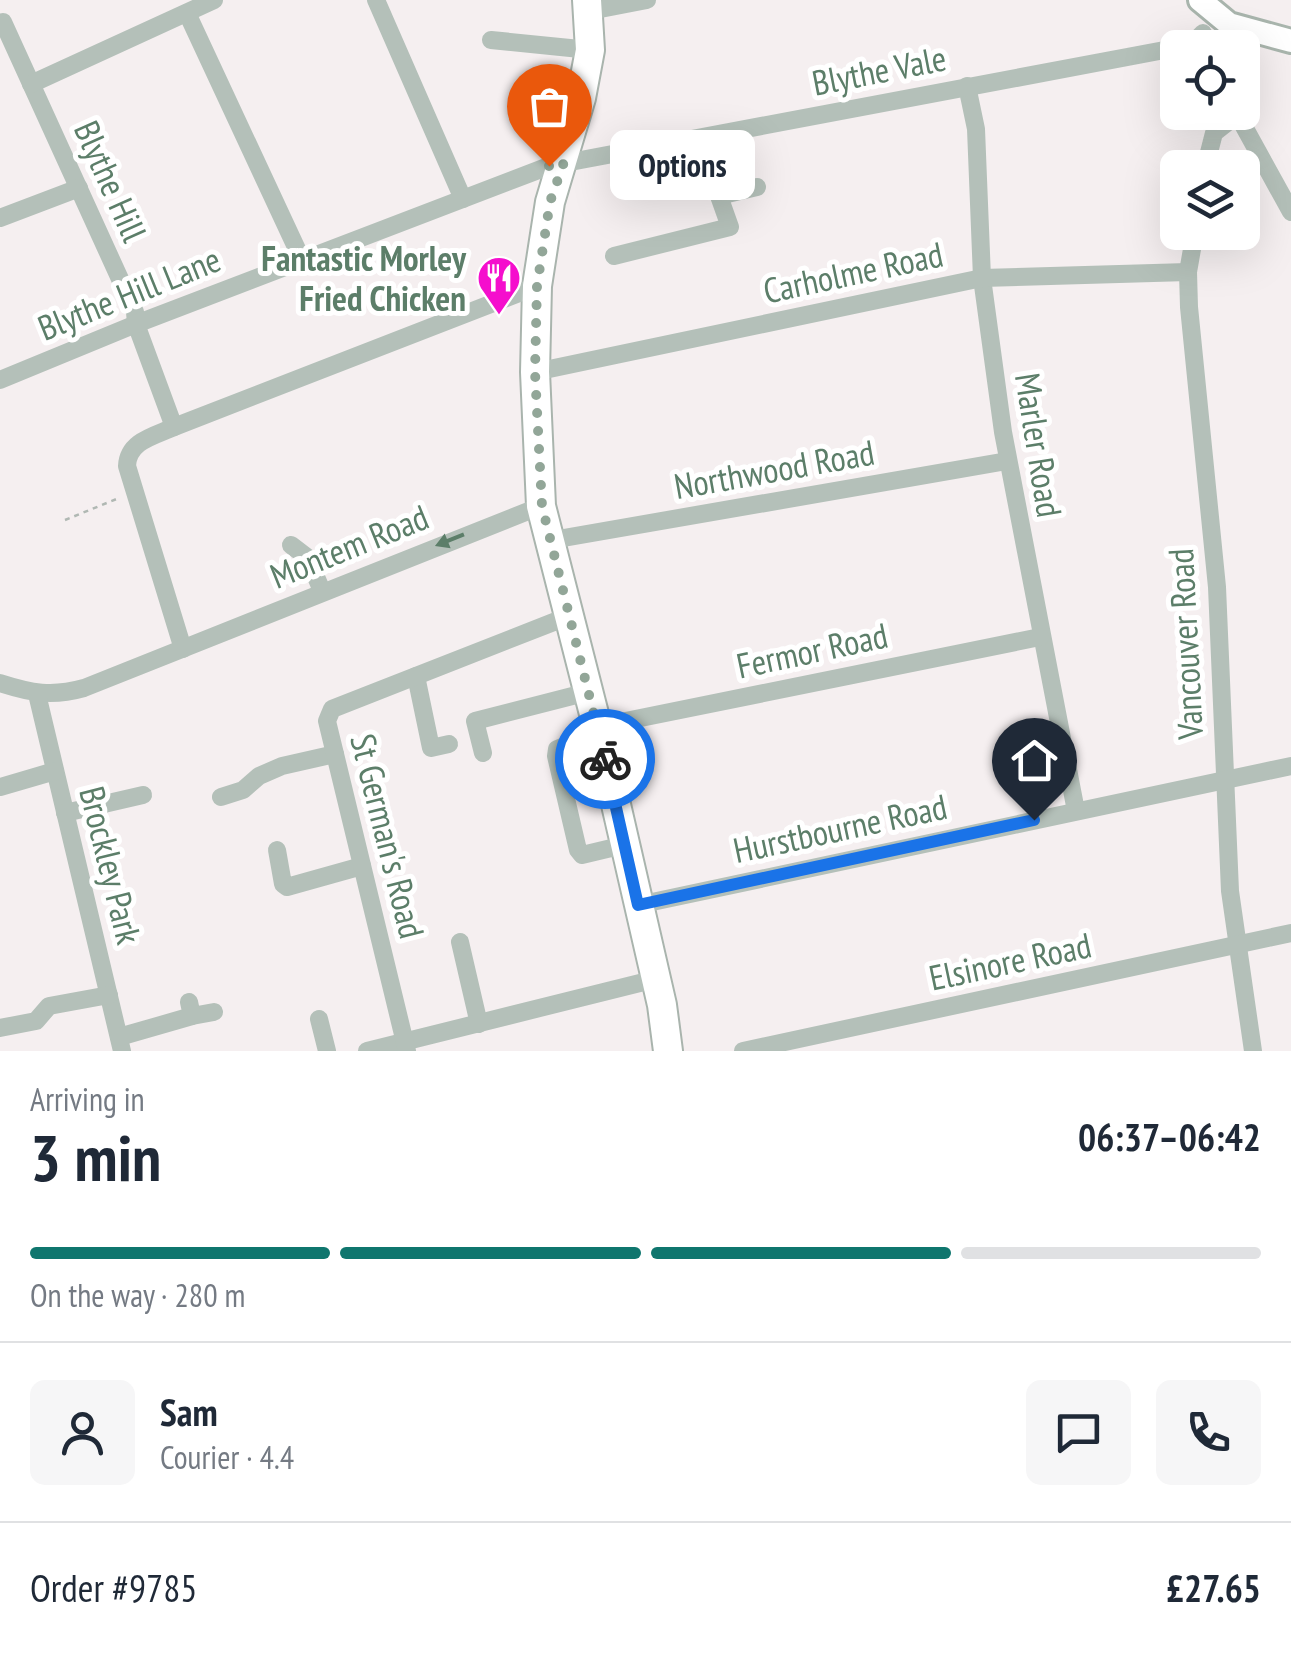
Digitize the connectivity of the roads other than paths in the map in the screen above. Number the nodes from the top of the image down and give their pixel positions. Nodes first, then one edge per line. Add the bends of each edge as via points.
1 (214, 0) edge
2 (376, 0) edge
3 (647, 0) edge
4 (1206, 2) edge
5 (588, 6) edge
6 (187, 13) junction
7 (3, 22) dead end
8 (1228, 30) edge
9 (1260, 39) edge
10 (491, 40) dead end
11 (1291, 41) edge
12 (590, 50) junction
13 (1160, 50) edge
14 (32, 84) junction
15 (967, 86) junction
16 (1245, 130) edge
17 (704, 138) junction
18 (564, 162) junction
19 (757, 187) dead end
20 (79, 188) junction
21 (719, 196) junction
22 (462, 198) junction
23 (1291, 212) edge
24 (0, 218) edge
25 (1192, 250) edge
26 (614, 256) dead end
27 (302, 260) junction
28 (1188, 272) junction
29 (982, 278) junction
30 (537, 286) junction
31 (136, 324) junction
32 (535, 372) junction
33 (0, 380) edge
34 (174, 426) junction
35 (1007, 462) junction
36 (542, 506) junction
37 (552, 540) junction
38 (291, 544) dead end
39 (322, 591) junction
40 (569, 616) junction
41 (1040, 637) junction
42 (183, 649) junction
43 (416, 676) junction
44 (0, 683) edge
45 (588, 692) junction
46 (36, 694) junction
47 (598, 733) junction
48 (449, 744) dead end
49 (483, 753) dead end
50 (335, 754) junction
51 (1291, 766) edge
52 (55, 771) junction
53 (1224, 779) junction
54 (0, 787) edge
55 (143, 795) dead end
56 (221, 797) dead end
57 (1076, 811) junction
58 (65, 813) junction
59 (624, 845) junction
60 (278, 850) dead end
61 (362, 866) junction
62 (638, 905) junction
63 (1291, 933) edge
64 (460, 942) dead end
65 (1236, 945) junction
66 (656, 979) junction
67 (109, 995) junction
68 (214, 1012) dead end
69 (320, 1020) dead end
70 (479, 1024) junction
71 (0, 1028) edge
72 (121, 1044) edge
73 (406, 1047) edge
74 (328, 1051) edge
75 (367, 1051) edge
76 (668, 1051) edge
77 (743, 1051) edge
78 (1253, 1051) edge

1 - 6 street
2 - 22 street
3 - 5 street
4 - 8 main road
5 - 12 highway
6 - 14 street
6 - 27 street
7 - 14 street, Blythe Hill
9 - 11 main road
10 - 12 street
12 - 18 highway
13 - 15 street, Blythe Vale
14 - 20 street, Blythe Hill
15 - 17 street, Blythe Vale
15 - 29 street, Marler Road via 976,129
16 - 23 street
17 - 18 street, Blythe Vale
17 - 21 street
18 - 22 street, Blythe Hill Lane
18 - 30 highway via 550,202
19 - 21 street
20 - 24 street
20 - 31 street, Blythe Hill
21 - 26 street via 730,227
22 - 27 street, Blythe Hill Lane
25 - 28 street, Vancouver Road
27 - 31 street, Blythe Hill Lane
28 - 29 street, Carholme Road
28 - 53 street, Vancouver Road via 1217,587
29 - 32 street, Carholme Road
29 - 35 street, Marler Road
30 - 32 highway
30 - 34 street
31 - 33 street, Blythe Hill Lane
31 - 34 street, Blythe Hill
32 - 36 highway
34 - 42 street via 135,445 127,466
35 - 37 street, Northwood Road
35 - 41 street, Marler Road
36 - 37 highway
36 -> 39 street, Montem Road
37 - 40 highway
38 - 39 street via 308,558
39 - 42 street, Montem Road
40 - 43 street, St German's Road
40 - 45 highway
41 - 47 street, Fermor Road
41 - 57 street, Marler Road
42 - 46 street, Montem Road via 84,688
43 - 48 street via 431,748
43 - 50 street, St German's Road via 332,709 327,720
44 - 46 street
45 - 47 highway
45 - 49 street via 475,721
46 - 52 street, Brockley Park
47 - 59 highway
47 - 59 street, Fermor Road via 558,749 556,761 582,855
50 - 56 street via 282,766
50 - 61 street, St German's Road
51 - 53 street, Hurstbourne Road
52 - 54 street
52 - 58 street, Brockley Park
53 - 57 street, Hurstbourne Road
53 - 65 street, Vancouver Road
55 - 58 street
57 - 62 street, Hurstbourne Road
58 - 67 street, Brockley Park
59 - 62 highway
60 - 61 street via 284,886
61 - 73 street, St German's Road
62 - 66 highway
63 - 65 street, Elsinore Road
64 - 70 street
65 - 77 street, Elsinore Road
65 - 78 street, Vancouver Road
66 - 70 street
66 - 76 highway
67 - 71 street via 50,1006 36,1021
67 - 72 street, Brockley Park
68 - 72 street via 190,1009
69 - 74 street
70 - 73 street
73 - 75 street

